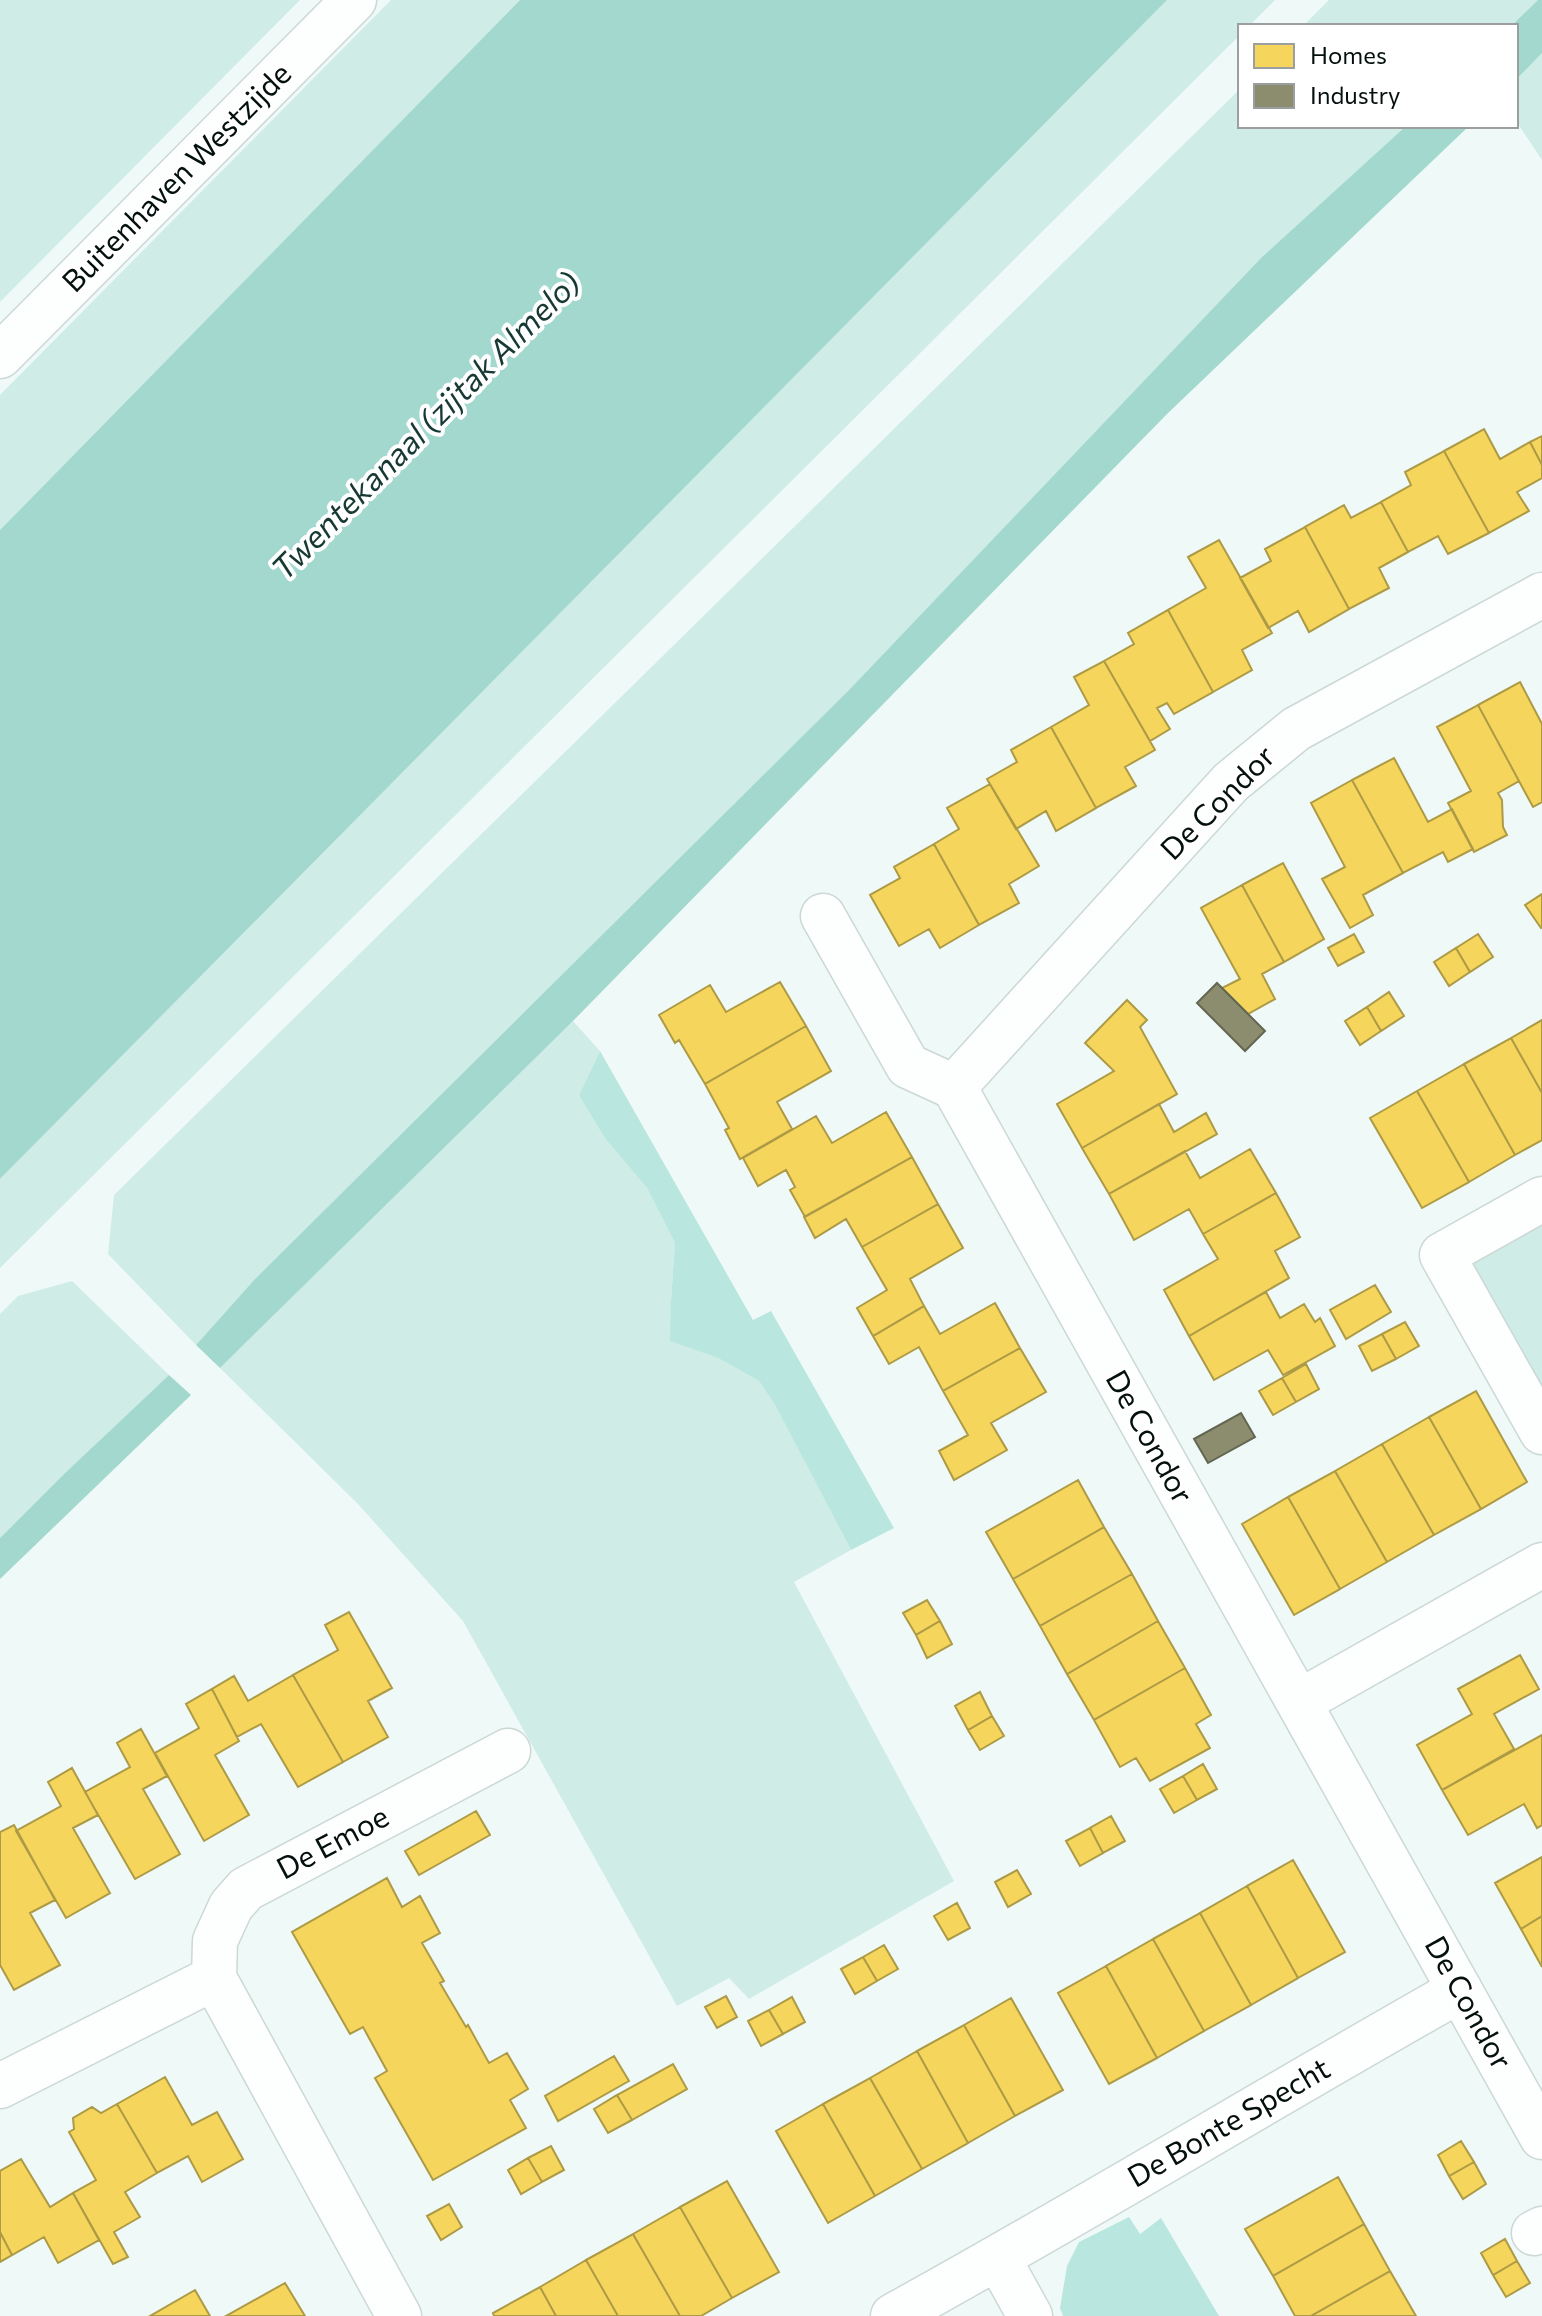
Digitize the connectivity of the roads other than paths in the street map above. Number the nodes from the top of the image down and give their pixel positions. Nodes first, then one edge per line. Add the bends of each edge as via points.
1 (354, 0) edge
2 (0, 356) edge
3 (1542, 595) edge
4 (823, 916) dead end
5 (954, 1087) junction
6 (1542, 1199) edge
7 (1542, 1432) edge
8 (1542, 1565) edge
9 (1299, 1702) junction
10 (508, 1751) dead end
11 (214, 1978) junction
12 (1460, 1990) junction
13 (0, 2086) edge
14 (1542, 2137) edge
15 (998, 2258) junction
16 (399, 2316) edge
17 (893, 2316) edge
18 (1030, 2316) edge

1 - 2 street, Buitenhaven Westzijde
3 - 5 street, De Condor via 1296,729 1231,782
4 - 5 street via 908,1066
5 - 9 street, De Condor
6 - 7 street via 1442,1255
8 - 9 street
9 - 12 street, De Condor
10 - 11 street, De Emoe via 246,1889 231,1906 215,1941
11 - 13 street
11 - 16 street
12 - 14 street, De Condor
12 - 15 street, De Bonte Specht
15 - 17 street, De Bonte Specht
15 - 18 street

